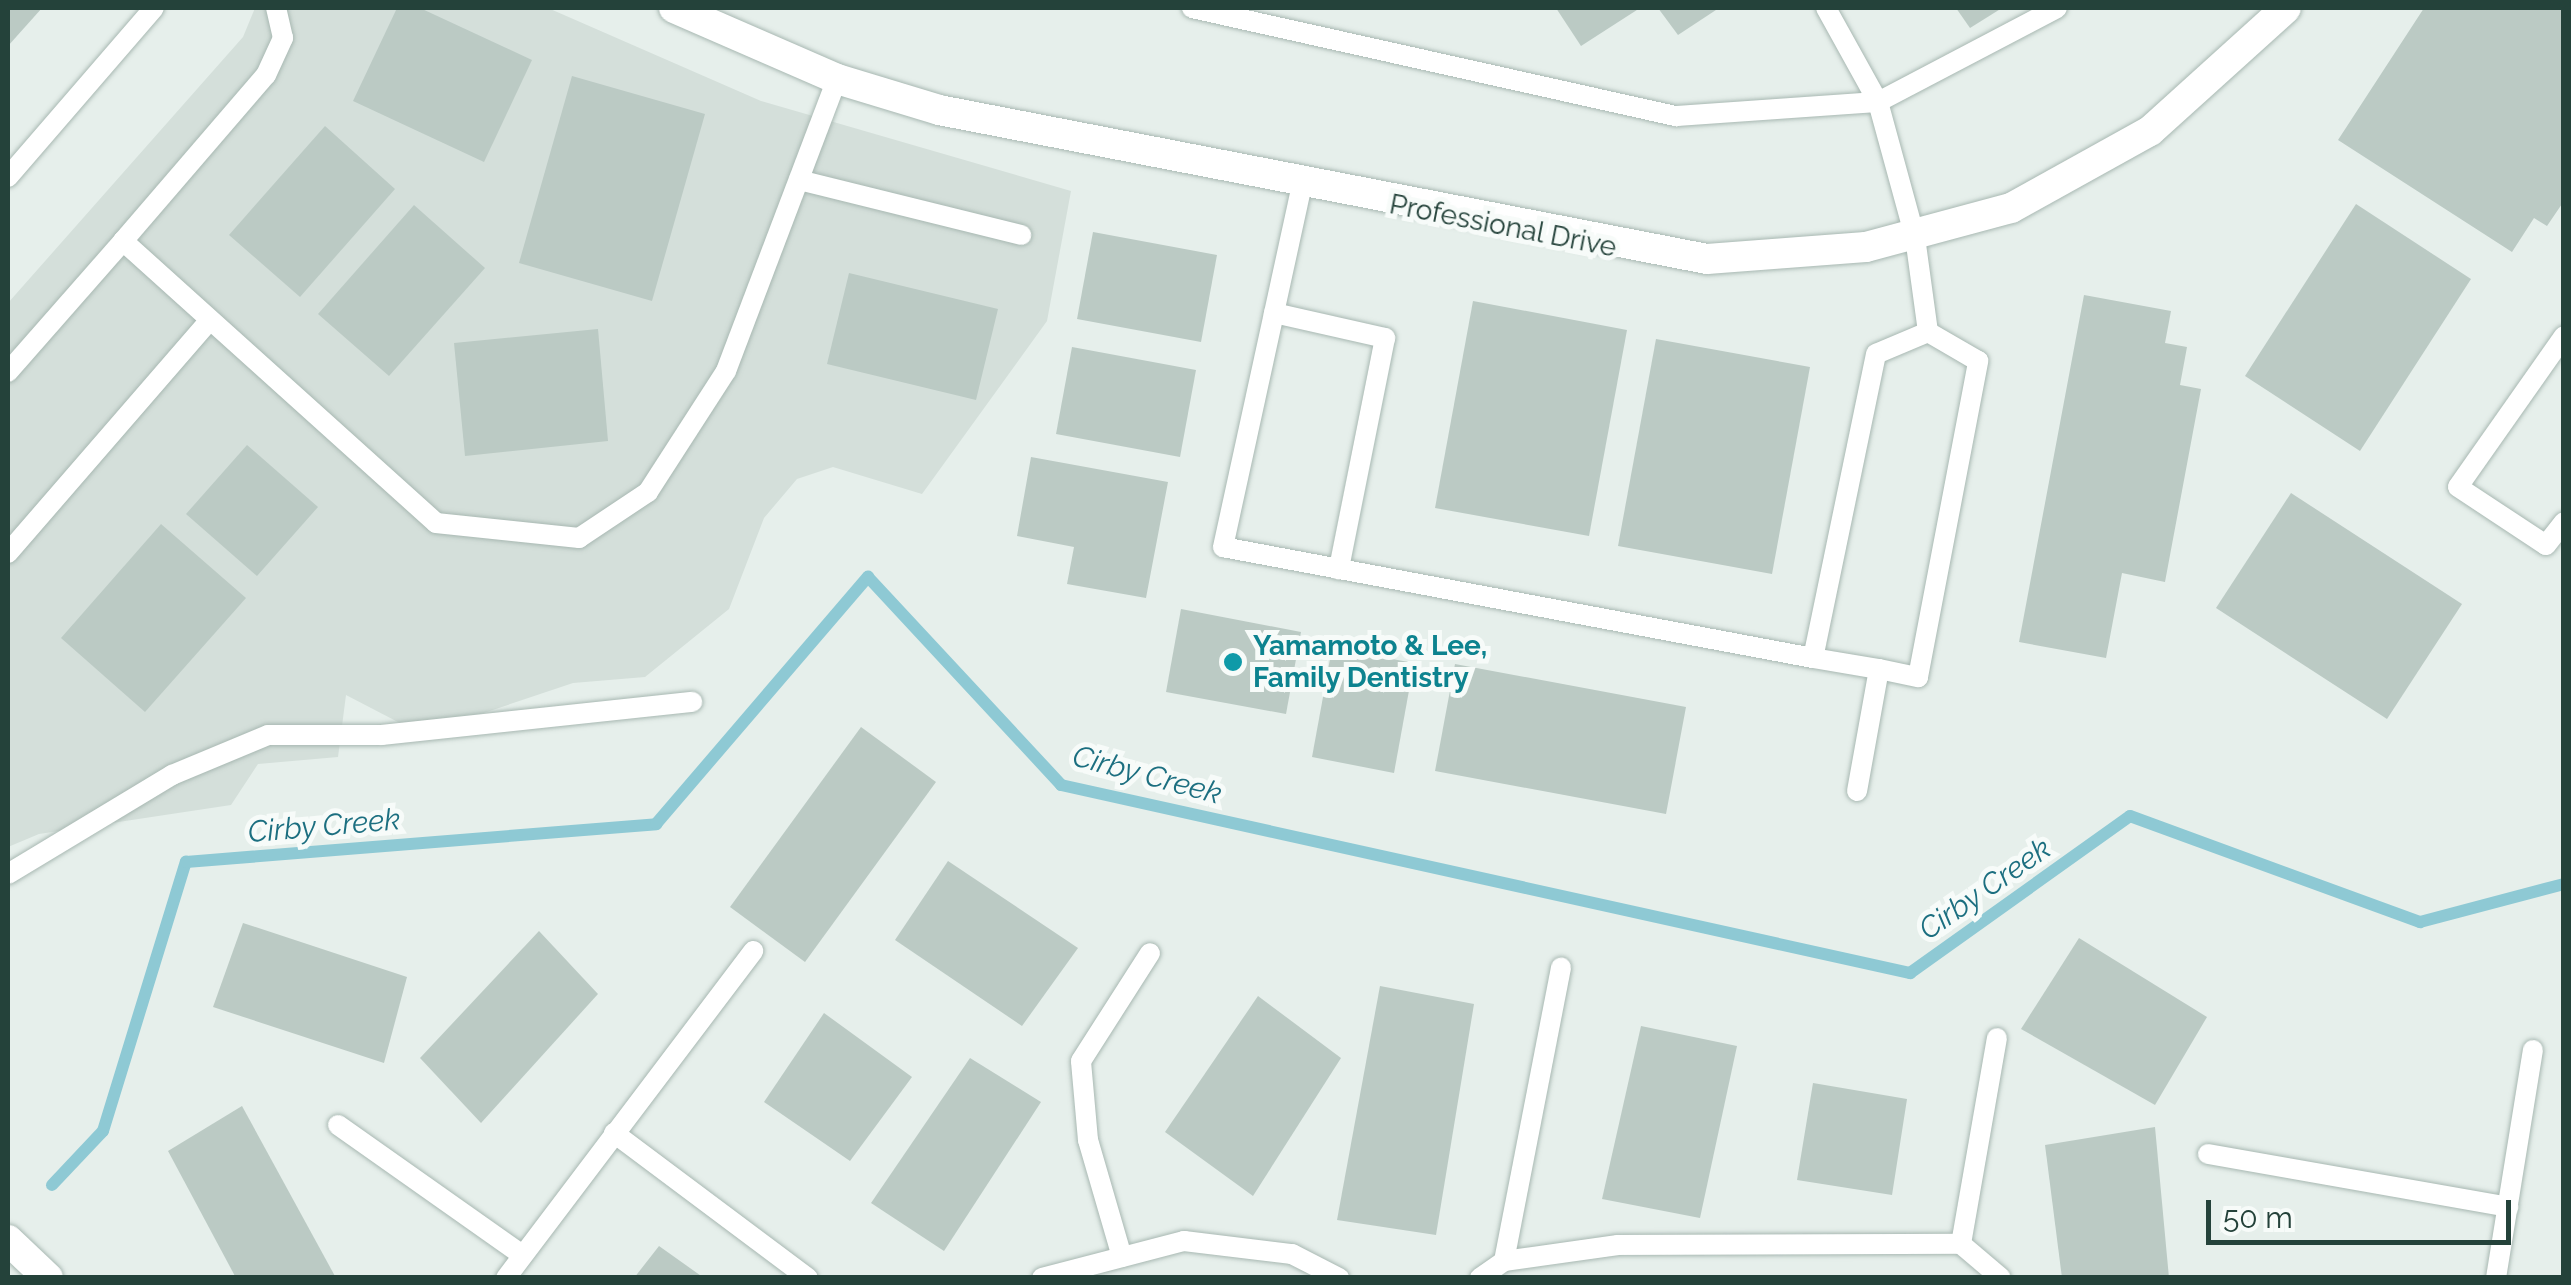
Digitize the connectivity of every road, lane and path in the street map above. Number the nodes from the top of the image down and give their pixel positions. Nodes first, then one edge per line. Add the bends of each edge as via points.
1 (154, 8) edge
2 (276, 8) edge
3 (674, 8) edge
4 (1192, 8) edge
5 (1826, 8) edge
6 (2057, 8) edge
7 (2286, 8) edge
8 (729, 19) edge
9 (837, 79) junction
10 (1878, 102) junction
11 (8, 177) edge
12 (799, 180) junction
13 (1302, 186) junction
14 (1021, 235) dead end
15 (1915, 237) junction
16 (122, 242) junction
17 (1274, 313) junction
18 (210, 320) junction
19 (1928, 332) junction
20 (2564, 336) edge
21 (8, 372) edge
22 (2564, 522) edge
23 (8, 553) edge
24 (1338, 568) junction
25 (1813, 658) junction
26 (1879, 669) junction
27 (692, 702) dead end
28 (1857, 791) dead end
29 (8, 874) edge
30 (753, 951) dead end
31 (1150, 953) dead end
32 (1561, 968) dead end
33 (1997, 1038) dead end
34 (2533, 1050) dead end
35 (338, 1125) dead end
36 (614, 1133) junction
37 (2208, 1154) dead end
38 (2508, 1207) junction
39 (8, 1240) edge
40 (1962, 1244) junction
41 (522, 1255) junction
42 (1122, 1256) junction
43 (1504, 1261) junction
44 (1049, 1277) edge
45 (48, 1278) edge
46 (506, 1278) edge
47 (808, 1278) edge
48 (1339, 1278) edge
49 (1480, 1278) edge
50 (2000, 1278) edge
51 (2496, 1278) edge

1 - 11 lane
2 - 16 lane via 282,38 266,74
3 - 8 street, Professional Drive
4 - 10 lane via 1676,116
5 - 10 lane
6 - 10 lane
7 - 15 street, Professional Drive via 2150,132 2011,208
8 - 9 street, Professional Drive
9 - 12 lane
9 - 13 street, Professional Drive
10 - 15 lane
12 - 14 lane
12 - 18 lane via 726,371 648,492 579,538 436,522
13 - 15 street, Professional Drive via 1707,259
13 - 17 lane
15 - 19 lane
16 - 18 lane
16 - 21 lane
17 - 24 lane via 1385,338
17 - 24 lane via 1222,547
18 - 23 lane
19 - 25 lane via 1876,354
19 - 26 lane via 1978,361 1918,678
20 - 22 lane via 2458,486 2546,545
24 - 25 lane
25 - 26 lane
26 - 28 lane
27 - 29 lane via 382,736 268,735 172,775
30 - 36 lane
31 - 42 lane via 1081,1061 1088,1140
32 - 43 lane
33 - 40 lane
34 - 38 lane
35 - 41 lane
36 - 41 lane
36 - 47 lane
37 - 38 lane
38 - 51 lane
39 - 45 street
40 - 43 lane via 1618,1245
40 - 50 lane
41 - 46 lane
42 - 44 lane
42 - 48 lane via 1184,1241 1246,1244
43 - 49 lane

